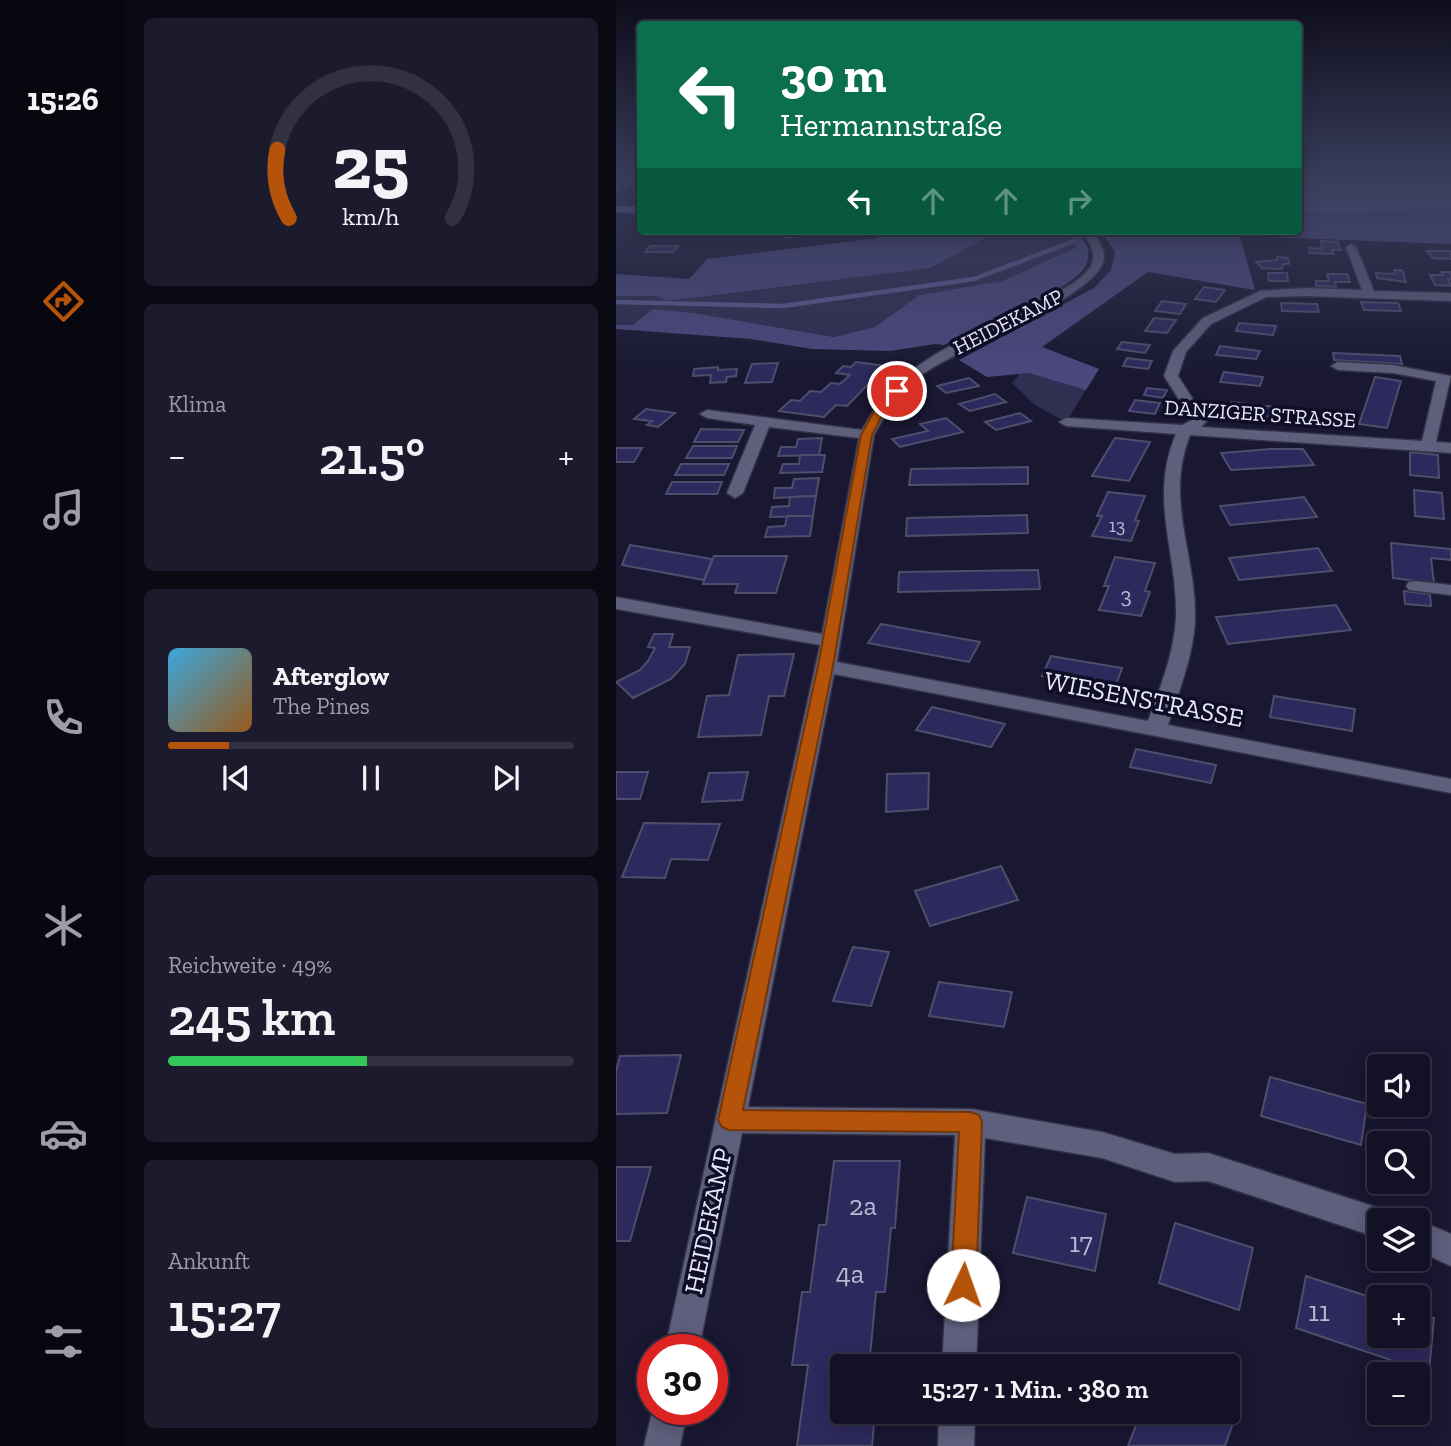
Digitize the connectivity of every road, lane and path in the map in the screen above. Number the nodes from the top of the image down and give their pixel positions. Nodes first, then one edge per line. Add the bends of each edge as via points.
1 (1095, 242) edge
2 (1351, 247) dead end
3 (1369, 294) junction
4 (1451, 297) edge
5 (1338, 366) dead end
6 (1448, 379) edge
7 (708, 414) dead end
8 (764, 421) junction
9 (1066, 422) dead end
10 (1185, 430) junction
11 (866, 435) junction
12 (1428, 446) junction
13 (1451, 448) edge
14 (735, 493) dead end
15 (1415, 586) dead end
16 (1451, 590) edge
17 (616, 603) edge
18 (827, 653) junction
19 (1156, 729) junction
20 (1451, 786) edge
21 (729, 1120) junction
22 (971, 1122) junction
23 (1367, 1219) edge
24 (1430, 1239) edge
25 (1451, 1250) edge
26 (685, 1334) edge
27 (961, 1354) edge
28 (957, 1424) edge
29 (667, 1425) edge
30 (662, 1446) edge
31 (956, 1446) edge

1 - 11 street, HEIDEKAMP via 1097,266 1085,279 957,346 913,375 881,407
2 - 3 street
3 - 4 street
3 - 10 street via 1264,294 1208,321 1180,351 1171,376 1200,421
5 - 6 street
6 - 12 street
7 - 8 street
8 - 11 street
8 - 14 street
9 - 10 street, DANZIGER STRASSE
10 - 12 street, DANZIGER STRASSE
10 - 19 street via 1168,489 1186,606 1182,650
11 - 18 street, HEIDEKAMP
12 - 13 street, DANZIGER STRASSE
15 - 16 street
17 - 18 street, WIESENSTRASSE
18 - 19 street, WIESENSTRASSE
18 - 21 street, HEIDEKAMP
19 - 20 street, WIESENSTRASSE
21 - 22 street
21 - 26 street, HEIDEKAMP
22 - 23 street via 1102,1145 1175,1168 1208,1167
22 - 27 street
24 - 25 street
28 - 31 street
29 - 30 street

